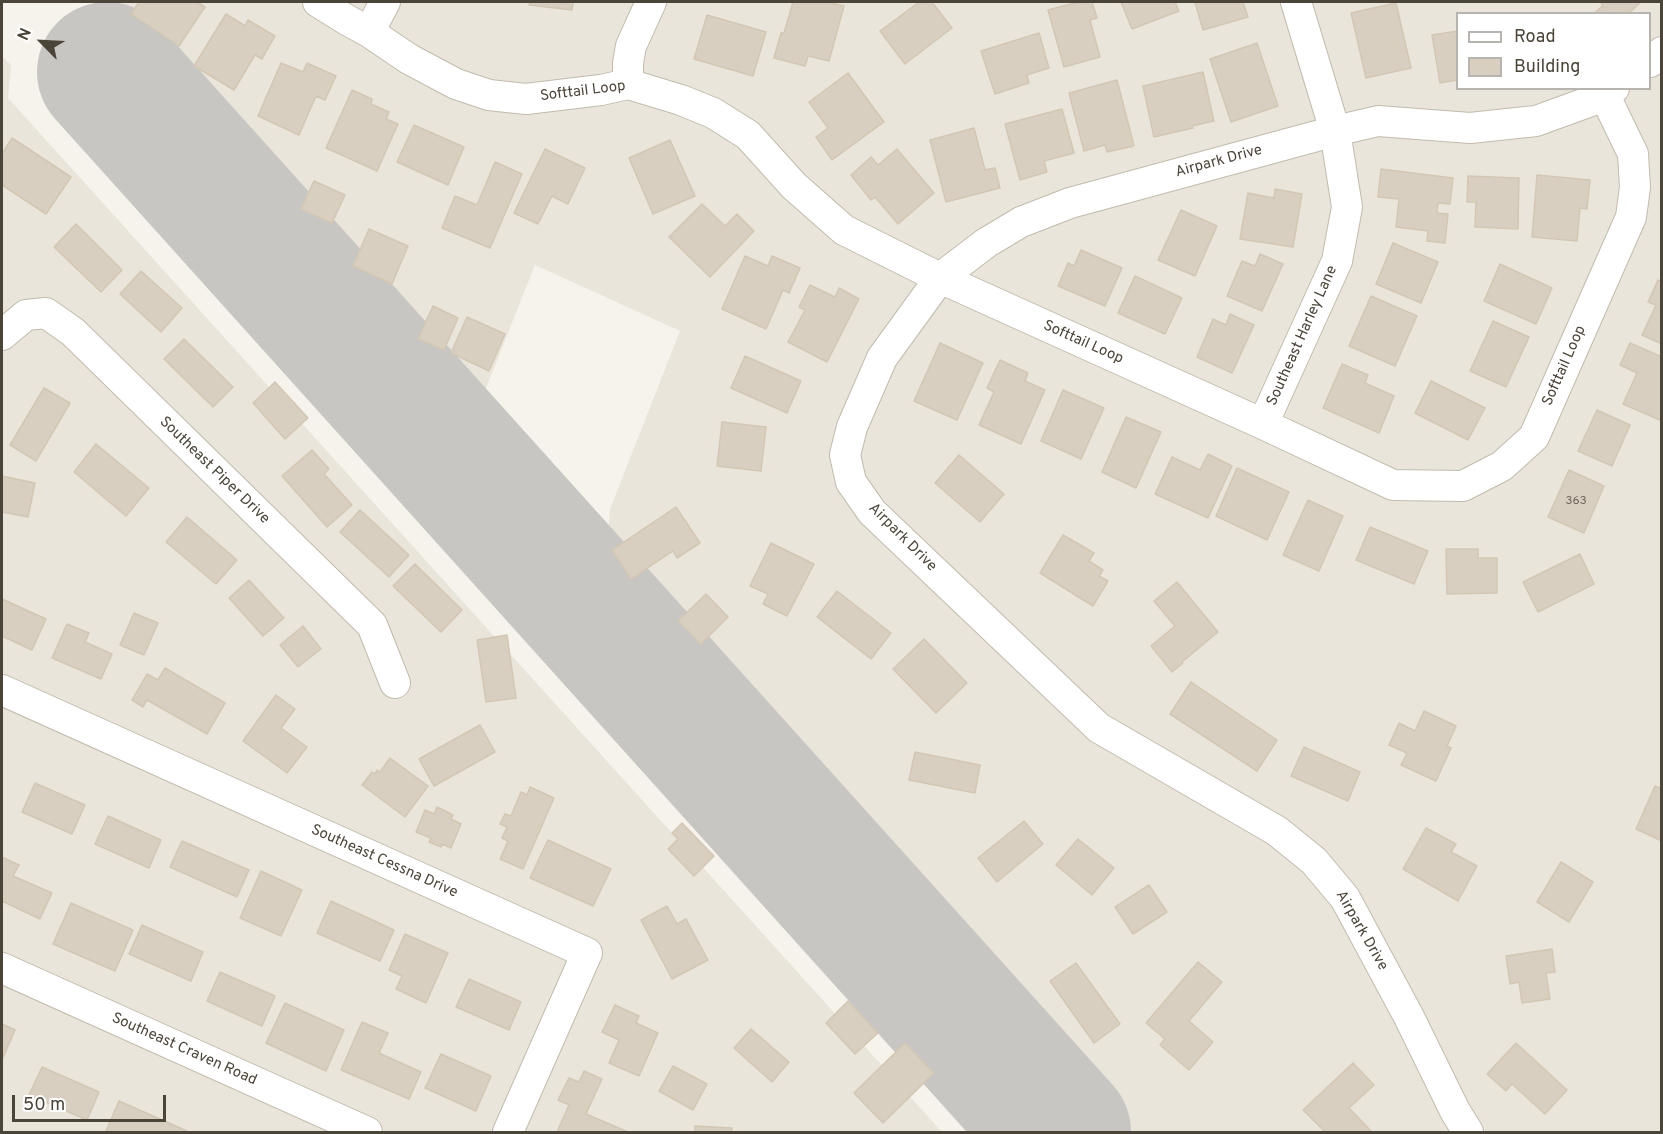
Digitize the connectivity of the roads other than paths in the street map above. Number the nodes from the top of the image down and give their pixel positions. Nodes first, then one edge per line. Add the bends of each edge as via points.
1 (318, 2) edge
2 (385, 2) edge
3 (651, 2) edge
4 (1296, 2) edge
5 (369, 32) junction
6 (628, 84) junction
7 (1610, 92) edge
8 (1335, 131) junction
9 (939, 278) junction
10 (2, 335) edge
11 (1263, 424) junction
12 (395, 683) dead end
13 (2, 690) edge
14 (2, 968) edge
15 (367, 1132) edge
16 (508, 1132) edge
17 (1468, 1132) edge

1 - 5 street, Softtail Loop
2 - 5 street
3 - 6 street via 631,46
4 - 8 street, Southeast Harley Lane
5 - 6 street, Softtail Loop via 456,84 489,95 526,99
6 - 9 street, Softtail Loop via 713,113 748,135 794,186 844,230
7 - 8 street, Airpark Drive via 1536,120 1470,129 1378,121
7 - 11 street, Softtail Loop via 1633,154 1635,187 1630,217 1534,437 1502,466 1463,486 1393,485
8 - 9 street, Airpark Drive via 1070,203 1021,222
8 - 11 street, Southeast Harley Lane via 1347,207 1336,261
9 - 11 street, Softtail Loop
9 - 17 street, Airpark Drive via 882,358 852,427 845,454 851,482 872,512 1099,728 1277,831 1314,861 1345,898
10 - 12 street, Southeast Piper Drive via 26,315 46,313 73,332 372,625
13 - 16 street, Southeast Cessna Drive via 587,953
14 - 15 street, Southeast Craven Road

